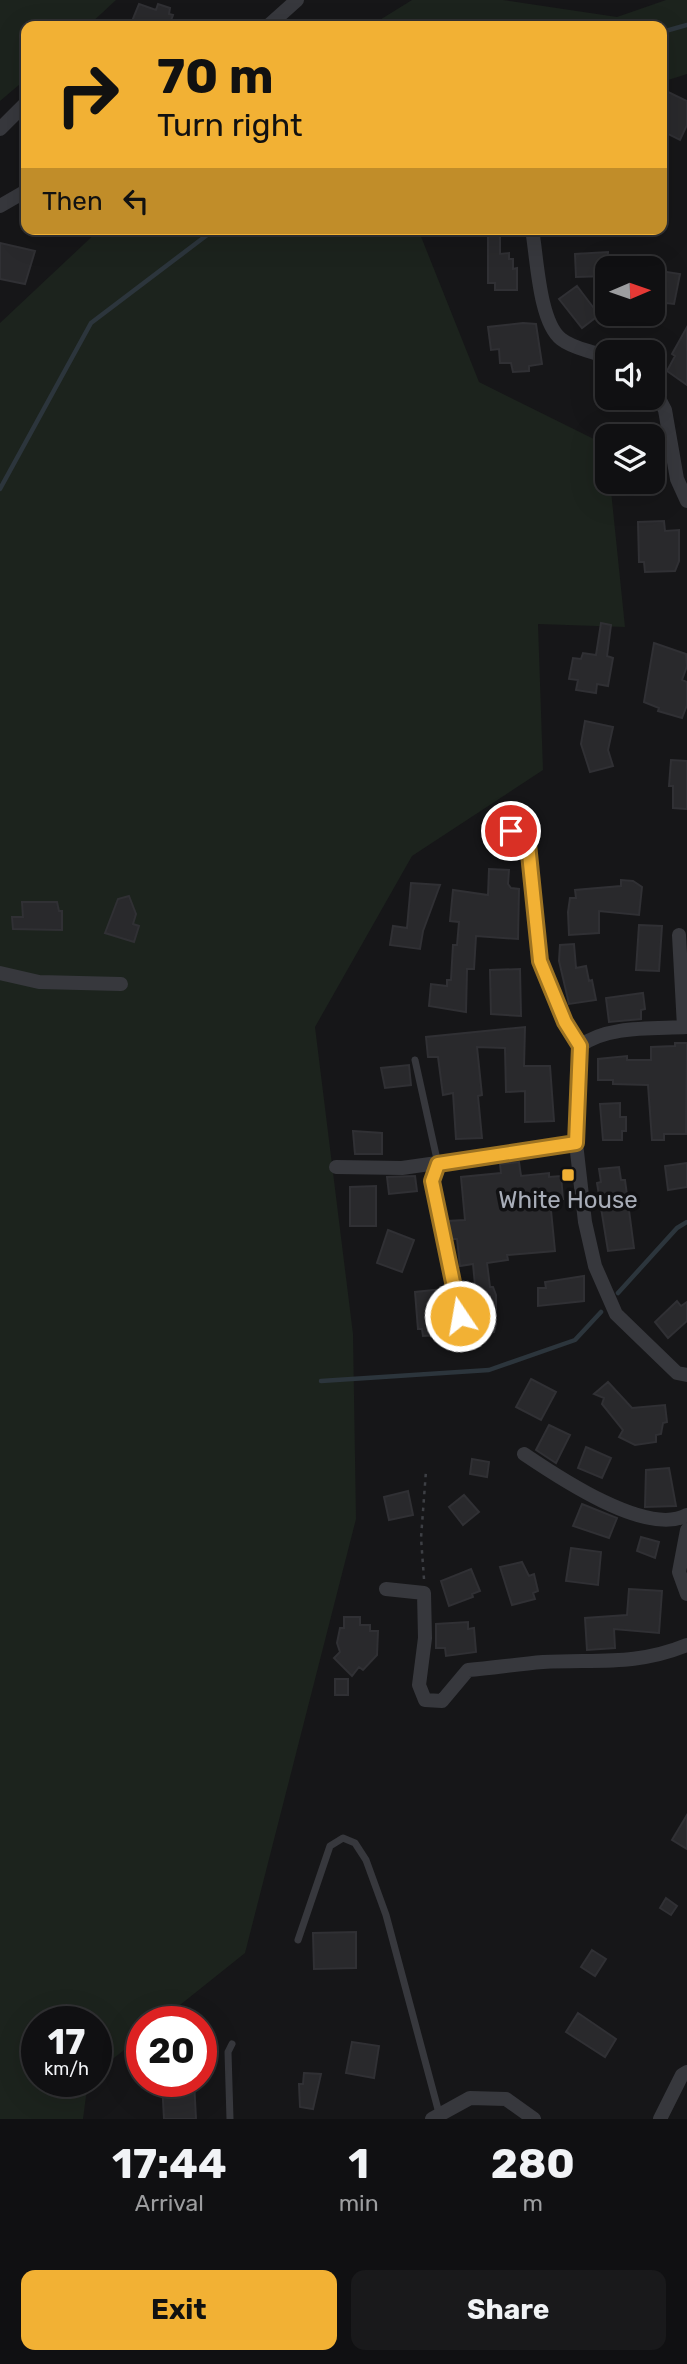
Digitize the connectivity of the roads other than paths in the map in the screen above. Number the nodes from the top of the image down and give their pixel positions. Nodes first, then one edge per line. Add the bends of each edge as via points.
1 (296, 0) edge
2 (273, 21) edge
3 (21, 108) edge
4 (0, 129) edge
5 (21, 194) edge
6 (0, 206) edge
7 (533, 235) edge
8 (595, 354) edge
9 (665, 410) edge
10 (687, 501) edge
11 (494, 833) dead end
12 (679, 934) dead end
13 (0, 972) edge
14 (121, 984) dead end
15 (685, 1027) edge
16 (580, 1046) junction
17 (415, 1060) dead end
18 (576, 1143) junction
19 (438, 1164) junction
20 (336, 1167) dead end
21 (460, 1316) dead end
22 (687, 1375) edge
23 (524, 1454) dead end
24 (687, 1515) edge
25 (687, 1530) edge
26 (386, 1589) dead end
27 (687, 1594) edge
28 (687, 1645) edge
29 (298, 1940) dead end
30 (232, 2044) dead end
31 (687, 2072) edge
32 (436, 2116) edge
33 (230, 2119) edge
34 (534, 2119) edge
35 (660, 2119) edge

1 - 2 street
3 - 4 street
5 - 6 street
7 - 8 street via 548,322 559,338
9 - 10 street via 677,479
11 - 16 street via 521,834 528,844 540,961
12 - 15 street
13 - 14 street via 39,982
15 - 16 street via 613,1034 589,1039
16 - 18 street
17 - 19 lane
18 - 19 street
18 - 22 street via 585,1222 605,1292 616,1314 677,1373
19 - 20 street
19 - 21 lane via 432,1181
23 - 24 street via 569,1485 611,1503 675,1521
25 - 27 street via 678,1572
26 - 28 street via 424,1593 419,1685 425,1700 442,1701 468,1670 545,1662 627,1662
29 - 32 lane via 330,1846 343,1838 355,1843 386,1915
30 - 33 lane via 228,2052
31 - 35 street
32 - 34 street via 470,2098 506,2099

